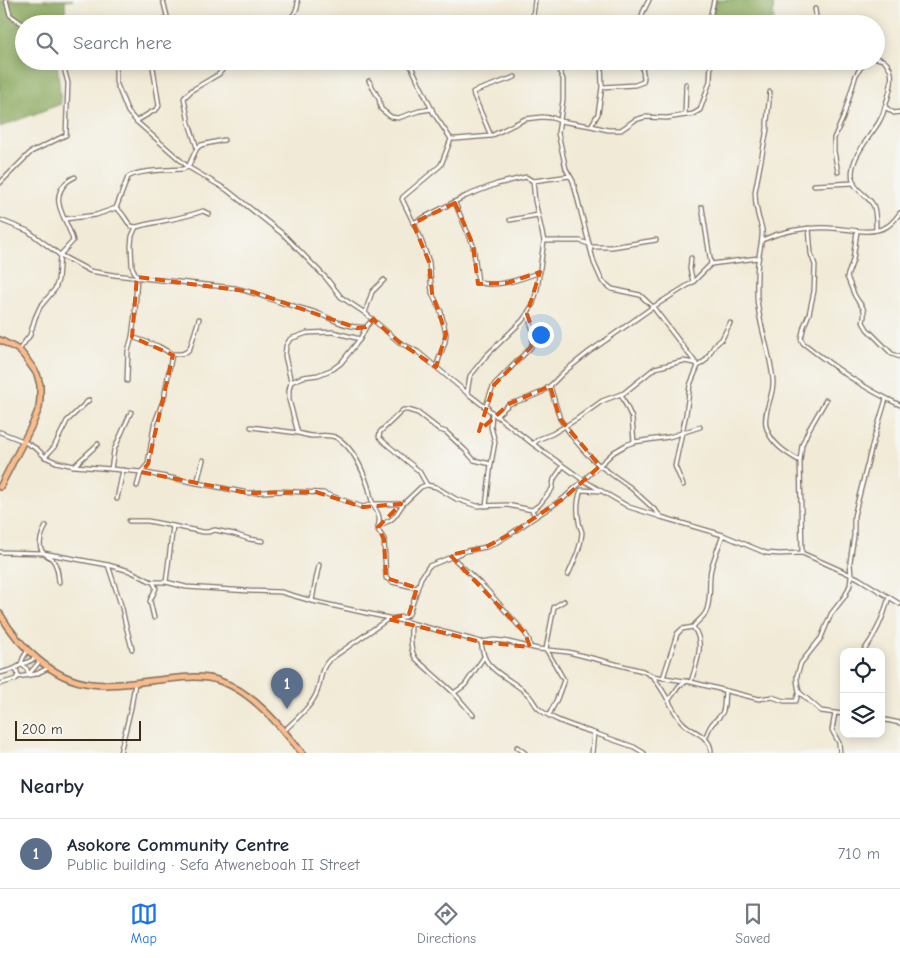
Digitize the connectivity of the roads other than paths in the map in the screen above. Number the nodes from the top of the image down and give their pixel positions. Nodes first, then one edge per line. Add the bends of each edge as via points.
1 (6, 0) edge
2 (163, 0) edge
3 (297, 0) edge
4 (536, 0) edge
5 (650, 0) edge
6 (714, 0) edge
7 (815, 9) dead end
8 (167, 15) edge
9 (295, 15) edge
10 (534, 15) edge
11 (642, 15) edge
12 (711, 15) edge
13 (816, 15) edge
14 (15, 19) edge
15 (885, 62) edge
16 (64, 70) edge
17 (116, 70) edge
18 (153, 70) edge
19 (222, 70) edge
20 (413, 70) edge
21 (559, 70) edge
22 (601, 70) edge
23 (643, 70) edge
24 (711, 70) edge
25 (859, 70) edge
26 (515, 77) dead end
27 (369, 81) dead end
28 (686, 84) dead end
29 (602, 87) junction
30 (770, 92) dead end
31 (885, 107) junction
32 (432, 109) junction
33 (900, 112) edge
34 (685, 115) junction
35 (560, 121) junction
36 (137, 122) junction
37 (591, 126) junction
38 (492, 136) junction
39 (451, 139) junction
40 (224, 140) dead end
41 (197, 148) junction
42 (188, 167) junction
43 (838, 172) dead end
44 (570, 176) junction
45 (74, 177) dead end
46 (533, 181) junction
47 (0, 183) edge
48 (854, 183) junction
49 (814, 185) dead end
50 (455, 203) junction
51 (702, 207) dead end
52 (116, 208) junction
53 (900, 213) edge
54 (208, 214) dead end
55 (538, 216) junction
56 (65, 219) junction
57 (0, 220) edge
58 (510, 220) dead end
59 (413, 223) junction
60 (136, 227) junction
61 (809, 228) junction
62 (876, 230) junction
63 (857, 232) junction
64 (656, 240) dead end
65 (762, 240) junction
66 (544, 241) junction
67 (590, 246) junction
68 (60, 256) junction
69 (691, 258) dead end
70 (758, 258) junction
71 (711, 264) junction
72 (540, 272) junction
73 (137, 277) junction
74 (384, 280) dead end
75 (694, 282) junction
76 (653, 307) junction
77 (365, 313) junction
78 (527, 314) junction
79 (199, 319) dead end
80 (373, 319) junction
81 (730, 323) dead end
82 (366, 327) junction
83 (132, 337) junction
84 (360, 339) junction
85 (0, 340) edge
86 (19, 350) junction
87 (172, 354) junction
88 (900, 358) edge
89 (697, 364) junction
90 (436, 366) junction
91 (127, 381) dead end
92 (291, 382) junction
93 (550, 386) junction
94 (467, 393) junction
95 (621, 394) junction
96 (886, 399) junction
97 (89, 400) dead end
98 (826, 400) dead end
99 (900, 405) edge
100 (131, 412) dead end
101 (492, 412) junction
102 (496, 416) junction
103 (565, 426) junction
104 (251, 427) dead end
105 (700, 427) dead end
106 (0, 432) edge
107 (298, 433) junction
108 (682, 433) junction
109 (23, 441) junction
110 (634, 442) junction
111 (98, 444) dead end
112 (533, 444) junction
113 (45, 457) junction
114 (202, 460) dead end
115 (800, 461) junction
116 (490, 464) junction
117 (74, 466) junction
118 (563, 466) junction
119 (600, 466) junction
120 (111, 468) junction
121 (123, 470) junction
122 (142, 472) junction
123 (583, 480) junction
124 (197, 483) junction
125 (427, 484) junction
126 (683, 485) dead end
127 (137, 486) dead end
128 (0, 487) edge
129 (603, 492) junction
130 (118, 499) dead end
131 (372, 504) junction
132 (403, 504) junction
133 (486, 506) junction
134 (532, 510) junction
135 (535, 517) junction
136 (661, 517) junction
137 (129, 521) dead end
138 (46, 526) dead end
139 (173, 526) junction
140 (378, 526) junction
141 (723, 535) junction
142 (263, 541) dead end
143 (0, 552) edge
144 (43, 552) junction
145 (802, 553) junction
146 (452, 557) junction
147 (108, 565) junction
148 (320, 566) dead end
149 (568, 575) dead end
150 (851, 576) junction
151 (59, 582) dead end
152 (152, 582) junction
153 (166, 582) junction
154 (417, 588) junction
155 (889, 597) junction
156 (564, 600) dead end
157 (312, 601) junction
158 (900, 604) edge
159 (0, 614) edge
160 (154, 618) dead end
161 (388, 618) junction
162 (411, 623) junction
163 (693, 627) junction
164 (481, 642) junction
165 (530, 647) junction
166 (866, 648) edge
167 (132, 649) dead end
168 (546, 649) junction
169 (28, 650) junction
170 (485, 656) junction
171 (38, 659) junction
172 (21, 664) junction
173 (48, 668) junction
174 (14, 669) junction
175 (0, 673) edge
176 (28, 675) junction
177 (652, 676) junction
178 (18, 677) junction
179 (663, 678) junction
180 (135, 682) junction
181 (689, 682) junction
182 (0, 684) edge
183 (725, 691) junction
184 (799, 692) junction
185 (454, 693) junction
186 (669, 700) junction
187 (835, 713) junction
188 (840, 714) edge
189 (473, 715) dead end
190 (549, 715) junction
191 (885, 720) edge
192 (900, 723) edge
193 (284, 731) junction
194 (594, 733) junction
195 (705, 739) junction
196 (517, 747) dead end
197 (120, 753) edge
198 (302, 753) edge
199 (525, 753) edge
200 (592, 753) edge
201 (644, 753) edge
202 (711, 753) edge
203 (840, 753) edge

1 - 14 street via 10,15
2 - 8 street
3 - 9 street
4 - 10 street
5 - 11 street
6 - 12 street
7 - 13 street
15 - 31 street via 892,74
16 - 47 street via 68,83 66,135 31,152
17 - 36 street via 116,82 128,112
18 - 36 street via 159,106
19 - 41 street via 184,98
20 - 32 street
21 - 35 street via 563,79
22 - 29 street
23 - 29 street via 643,82
24 - 34 street via 700,110
25 - 43 street via 834,138
26 - 38 street via 473,92
27 - 32 street via 381,109 391,117
28 - 34 street
29 - 37 street via 598,114
30 - 65 street via 768,129 755,192
31 - 33 street via 894,113
31 - 48 street via 879,123 855,160 852,169
32 - 39 street
34 - 37 street via 645,117 621,130
35 - 37 street
35 - 38 street via 542,117 525,119
35 - 44 street via 558,133
36 - 42 street
38 - 39 street
39 - 59 street via 441,165 402,199
40 - 41 street
41 - 42 street
42 - 52 street via 132,174
42 - 77 street via 227,190 284,235 341,297
44 - 46 street
44 - 67 street
45 - 56 street via 64,184 58,196 58,206
46 - 50 street via 526,177 497,184
46 - 55 street
48 - 49 street
48 - 62 street via 874,206
50 - 59 street
50 - 72 street via 473,245 478,282 508,283
51 - 71 street
52 - 56 street
52 - 60 street via 131,226
53 - 62 street via 888,226
54 - 60 street via 203,211
55 - 58 street
55 - 66 street
56 - 68 street via 73,241
57 - 68 street via 28,231
59 - 90 street via 429,262 432,294 441,312 446,334
60 - 73 street via 131,245 132,267
61 - 63 street
61 - 65 street via 788,230
61 - 96 street via 815,265 814,291 801,339 852,380
62 - 63 street
63 - 88 street via 854,260 847,277 864,307 863,322 867,329
64 - 67 street via 612,247
65 - 70 street
66 - 67 street via 580,241
66 - 72 street
67 - 76 street via 602,281 612,289 640,295
68 - 73 street via 90,271
68 - 86 street via 55,289 40,308 30,335
69 - 75 street
70 - 71 street
70 - 115 street via 757,298 773,382 766,427 785,453
71 - 75 street
72 - 78 street via 538,290
73 - 82 street via 244,290 346,325
73 - 83 street
74 - 77 street via 372,292
75 - 76 street
76 - 89 street
76 - 93 street via 589,352
77 - 80 street
78 - 94 street via 470,376
78 - 101 street via 534,334 531,347 494,386 486,406
79 - 87 street via 188,352
80 - 82 street
80 - 90 street via 399,342
81 - 89 street via 706,360
82 - 84 street
83 - 87 street
83 - 91 street
84 - 92 street via 332,369
84 - 92 street via 328,332 307,333 290,339 285,356
85 - 86 main road
86 - 109 main road via 37,374 40,385 38,408
87 - 122 street via 148,464
89 - 95 street via 683,360 655,368
89 - 108 street
90 - 94 street
92 - 107 street via 289,400
93 - 102 street via 534,396 509,404
93 - 103 street
94 - 101 street
95 - 103 street via 602,401
95 - 110 street via 632,418
96 - 99 street
96 - 150 street via 854,516
97 - 113 street via 67,421
98 - 115 street via 805,438
100 - 120 street via 114,450
101 - 102 street
101 - 116 street via 495,442
102 - 112 street
103 - 112 street
103 - 119 street
104 - 107 street
105 - 108 street
106 - 109 street
107 - 131 street via 336,437 350,449 362,468
108 - 110 street
108 - 126 street via 675,466
109 - 113 street
109 - 128 main road
110 - 119 street via 614,452
111 - 117 street
112 - 118 street
113 - 117 street
114 - 124 street
115 - 145 street
116 - 125 street via 474,460 446,432 418,412 403,410 380,432 379,437 419,471
116 - 133 street
117 - 120 street
118 - 123 street
118 - 134 street via 554,479 552,489
119 - 123 street
119 - 136 street via 631,488
120 - 121 street
121 - 122 street
121 - 130 street
122 - 124 street
122 - 127 street
123 - 129 street
123 - 135 street via 564,498
124 - 131 street via 248,493 316,492 363,507
125 - 132 street
125 - 133 street via 456,500
129 - 136 street via 629,506
129 - 149 street via 581,490 577,503 582,531 579,550
131 - 132 street
131 - 140 street via 379,516
132 - 140 street via 395,517
133 - 134 street via 507,505
134 - 135 street
135 - 146 street via 494,544
136 - 141 street
137 - 139 street
138 - 144 street via 40,544
139 - 142 street via 203,532 215,530
139 - 153 street
140 - 154 street via 384,539 386,578
141 - 145 street via 766,552
141 - 163 street via 711,569 707,610
143 - 144 street
144 - 147 street
144 - 151 street via 53,560
145 - 150 street
146 - 154 street via 428,566
146 - 165 street via 525,633
147 - 152 street via 130,570
147 - 167 street
148 - 157 street
150 - 155 street
150 - 184 street via 845,596 831,614 821,638 798,669 796,681
152 - 153 street
152 - 160 street via 156,588 150,601
153 - 157 street via 186,587 281,592
154 - 161 street via 409,614
155 - 158 street
155 - 166 street via 886,611
156 - 168 street via 554,607
157 - 161 street
159 - 169 main road
161 - 162 street
161 - 193 street via 323,666 312,702
162 - 164 street
162 - 185 street via 412,650 416,660
163 - 179 street via 682,629 677,634
163 - 181 street via 698,632 700,646
164 - 165 street via 504,641
164 - 170 street
165 - 168 street
168 - 177 street via 644,671
168 - 190 street via 564,680
169 - 171 main road
169 - 172 street
170 - 185 street via 464,685
170 - 190 street via 492,668 525,691 538,708
171 - 172 street
171 - 173 main road
171 - 176 street
172 - 174 street
172 - 176 street via 27,668
173 - 176 street
173 - 180 main road via 82,683
174 - 175 street
174 - 178 street
176 - 178 street
177 - 179 street
177 - 186 street
178 - 182 street
179 - 181 street
180 - 193 main road via 190,677 215,679 254,700
180 - 197 street
181 - 183 street
181 - 186 street via 679,686
183 - 184 street via 759,699 789,701 796,700
183 - 195 street via 722,714
184 - 187 street via 821,711
185 - 189 street
186 - 195 street via 681,722
187 - 188 street
187 - 203 street via 832,730
190 - 194 street
191 - 192 street
193 - 198 main road
194 - 200 street
194 - 201 street
195 - 202 street via 710,744
196 - 199 street

